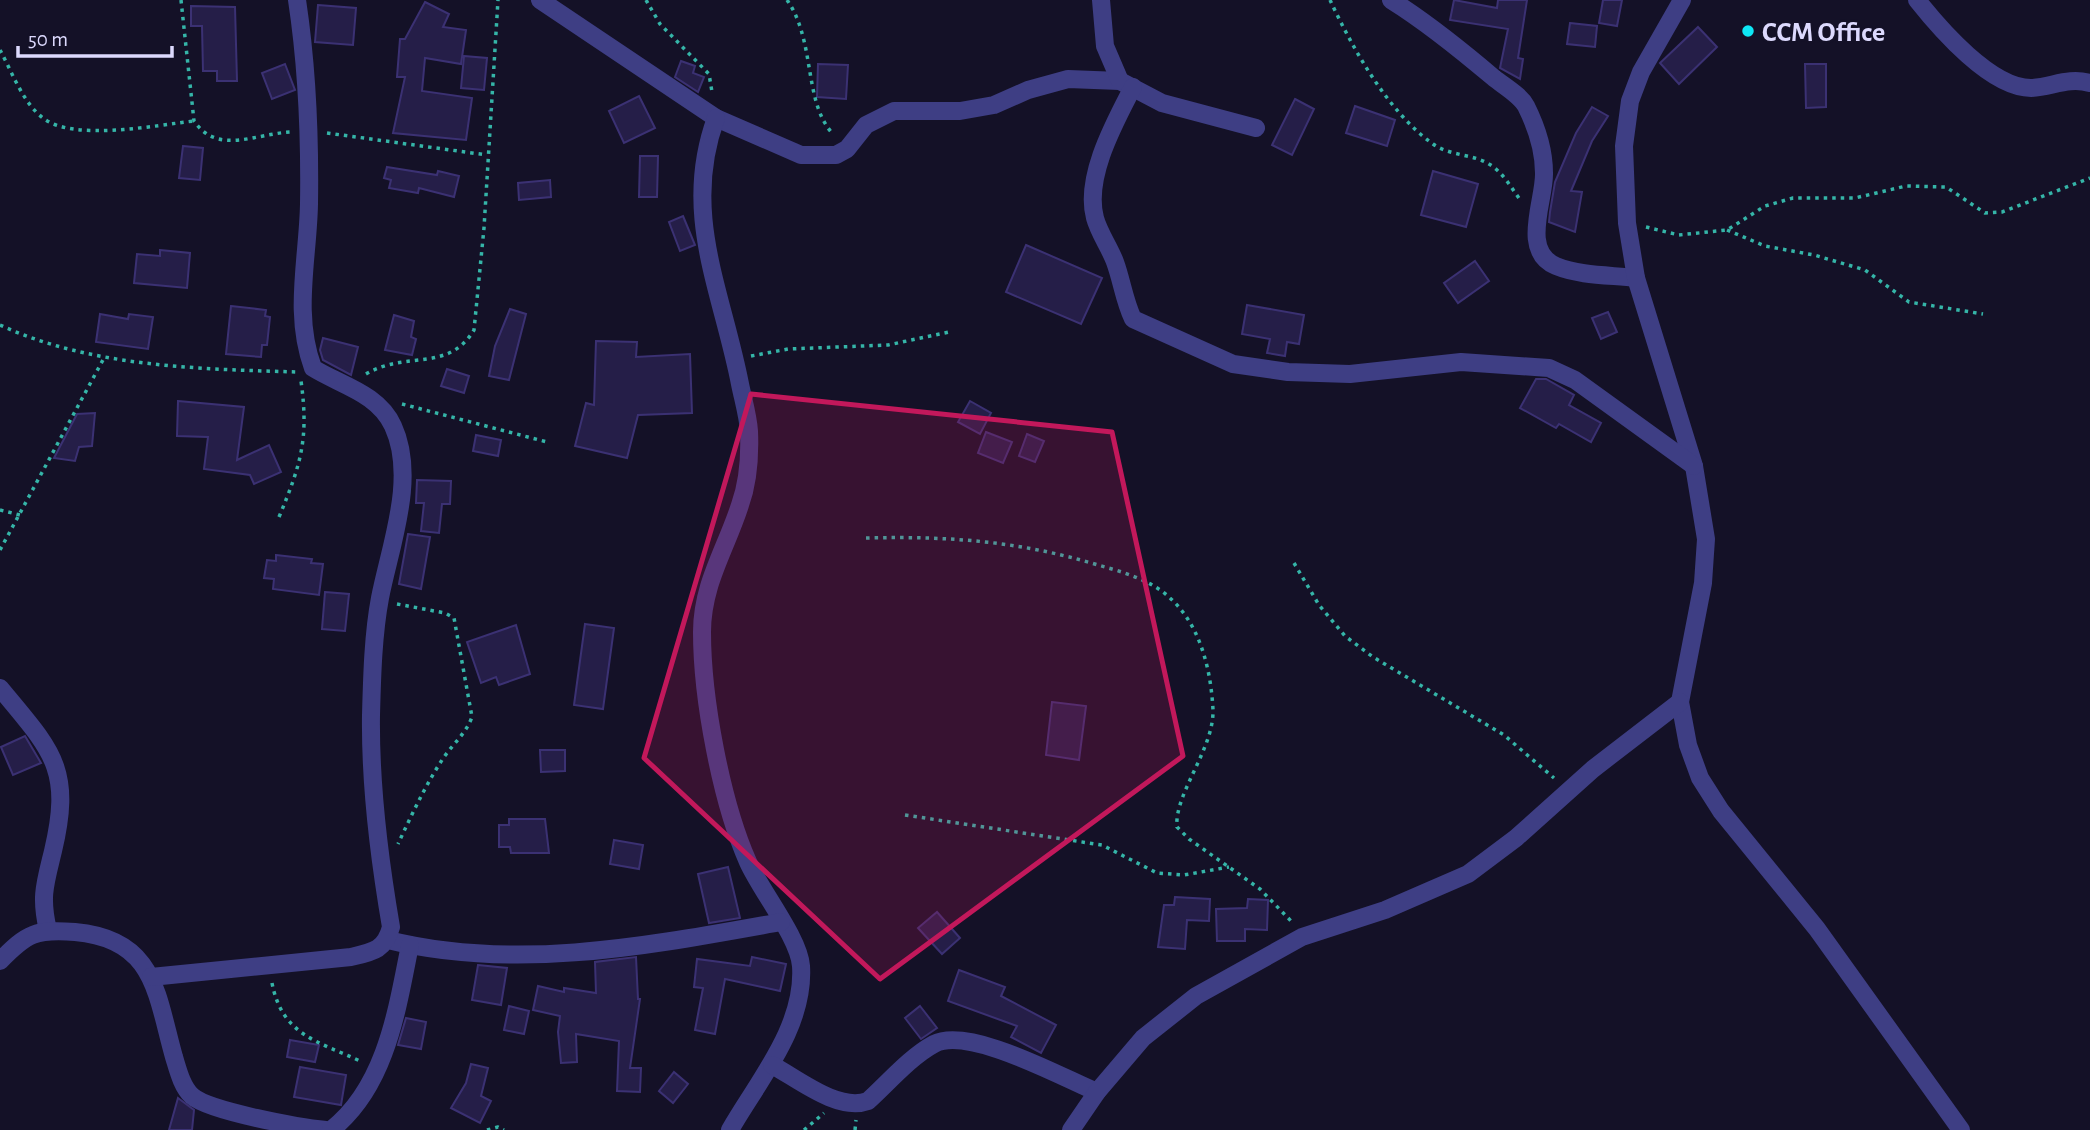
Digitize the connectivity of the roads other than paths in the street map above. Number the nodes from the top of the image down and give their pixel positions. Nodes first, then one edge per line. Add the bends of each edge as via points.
1 (297, 0) edge
2 (540, 0) edge
3 (1101, 0) edge
4 (1391, 0) edge
5 (1682, 0) edge
6 (1917, 0) edge
7 (2090, 83) edge
8 (1127, 84) junction
9 (712, 115) junction
10 (1256, 128) dead end
11 (1636, 278) junction
12 (1693, 466) junction
13 (0, 688) edge
14 (1680, 702) junction
15 (781, 922) junction
16 (48, 930) junction
17 (388, 940) junction
18 (410, 945) junction
19 (0, 961) edge
20 (151, 977) junction
21 (772, 1065) junction
22 (1097, 1092) junction
23 (328, 1130) edge
24 (730, 1130) edge
25 (1071, 1130) edge
26 (1961, 1130) edge

1 - 17 street via 309,205 301,313 305,347 313,368 369,397 393,424 400,449 401,490 380,600 372,715 375,817 391,927
2 - 9 street
3 - 8 street via 1105,46
4 - 11 street via 1524,102 1542,155 1543,192 1536,222 1537,242 1544,256 1554,265
5 - 11 street via 1630,101 1624,146 1627,223
6 - 7 street via 1984,69 2007,82 2034,88 2071,80
8 - 9 street via 1068,79 994,105 960,111 894,111 866,125 847,149 836,155 801,155
8 - 10 street via 1191,113
8 - 12 street via 1093,195 1095,219 1110,248 1133,318 1233,365 1288,372 1350,374 1461,362 1549,368 1576,380
9 - 15 street via 702,164 706,247 749,430 741,505 707,588 702,632 708,702 724,786 747,859
11 - 12 street
12 - 14 street via 1706,539 1703,583
13 - 16 street via 45,742 57,765 62,792 60,821 42,897
14 - 22 street via 1468,874 1385,910 1303,937 1255,961 1178,1009 1143,1038
14 - 26 street via 1700,778 1721,811 1817,929
15 - 18 street via 562,955
15 - 21 street via 797,946 802,967 785,1040
16 - 19 street via 30,934
16 - 20 street via 113,939 129,948
17 - 18 street
17 - 20 street via 379,950 351,957
18 - 23 street via 396,1015 377,1069 350,1115
20 - 23 street via 179,1074 191,1096 210,1106
21 - 22 street via 839,1101 858,1104 868,1101 933,1045 958,1039 1023,1060
21 - 24 street
22 - 25 street

